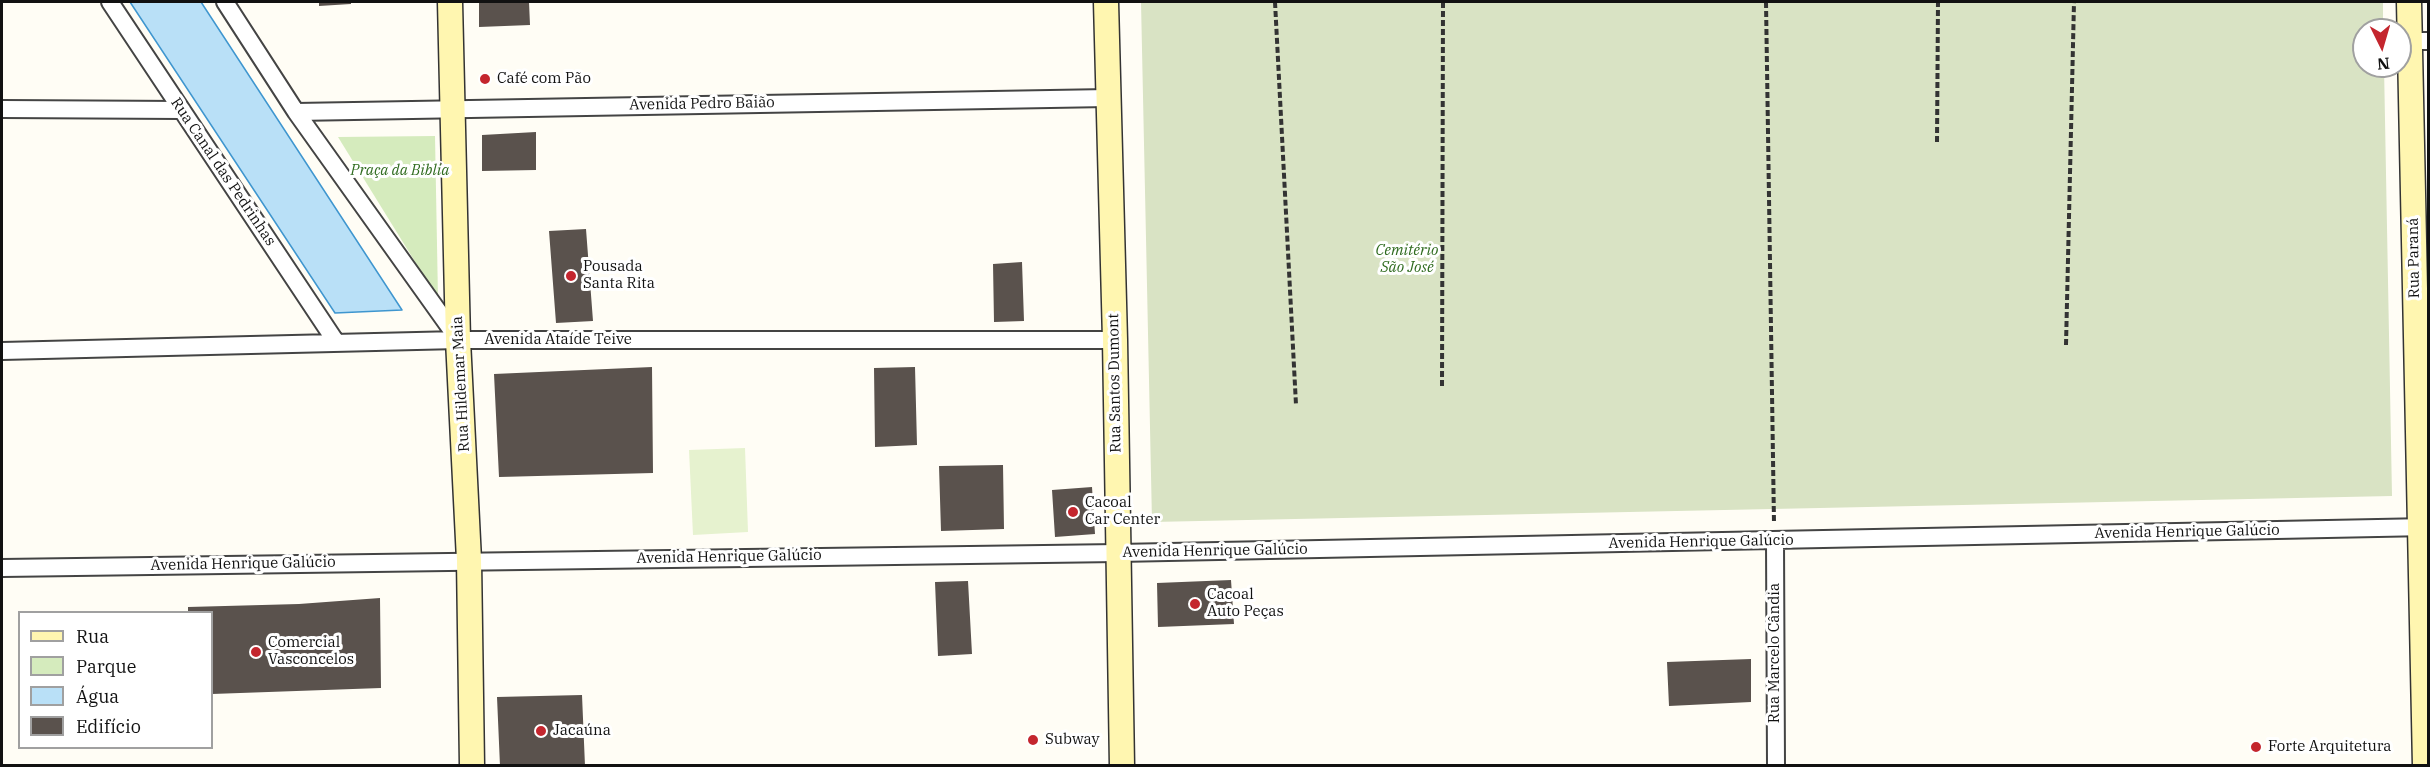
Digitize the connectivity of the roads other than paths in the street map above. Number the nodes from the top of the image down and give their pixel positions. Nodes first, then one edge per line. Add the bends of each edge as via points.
1 (110, 2) edge
2 (225, 2) edge
3 (450, 2) edge
4 (1106, 2) edge
5 (2409, 2) edge
6 (2420, 41) edge
7 (1108, 98) junction
8 (2, 109) edge
9 (452, 109) junction
10 (182, 110) junction
11 (296, 112) junction
12 (2421, 283) edge
13 (458, 340) junction
14 (1115, 340) junction
15 (336, 342) junction
16 (2, 351) edge
17 (2424, 527) edge
18 (1775, 541) junction
19 (1118, 553) junction
20 (469, 560) junction
21 (2, 568) edge
22 (472, 765) edge
23 (1122, 765) edge
24 (1776, 765) edge
25 (2425, 765) edge

1 - 10 street, Rua Canal das Pedrinhas
2 - 11 street
3 - 9 main road, Rua Hildemar Maia
4 - 7 main road, Rua Santos Dumont
5 - 6 main road, Rua Paraná
6 - 12 main road, Rua Paraná
7 - 9 street, Avenida Pedro Baião
7 - 14 main road, Rua Santos Dumont
8 - 10 street
9 - 11 street, Avenida Pedro Baião
9 - 13 main road, Rua Hildemar Maia
10 - 15 street, Rua Canal das Pedrinhas
11 - 13 street
12 - 17 main road, Rua Paraná
13 - 14 street, Avenida Ataíde Teive
13 - 15 street, Avenida Ataíde Teive
13 - 20 main road, Rua Hildemar Maia
14 - 19 main road, Rua Santos Dumont
15 - 16 street, Avenida Ataíde Teive
17 - 18 street, Avenida Henrique Galúcio
17 - 25 main road, Rua Paraná
18 - 19 street, Avenida Henrique Galúcio
18 - 24 street, Rua Marcelo Cândia
19 - 20 street, Avenida Henrique Galúcio
19 - 23 main road, Rua Santos Dumont
20 - 21 street, Avenida Henrique Galúcio
20 - 22 main road, Rua Hildemar Maia

